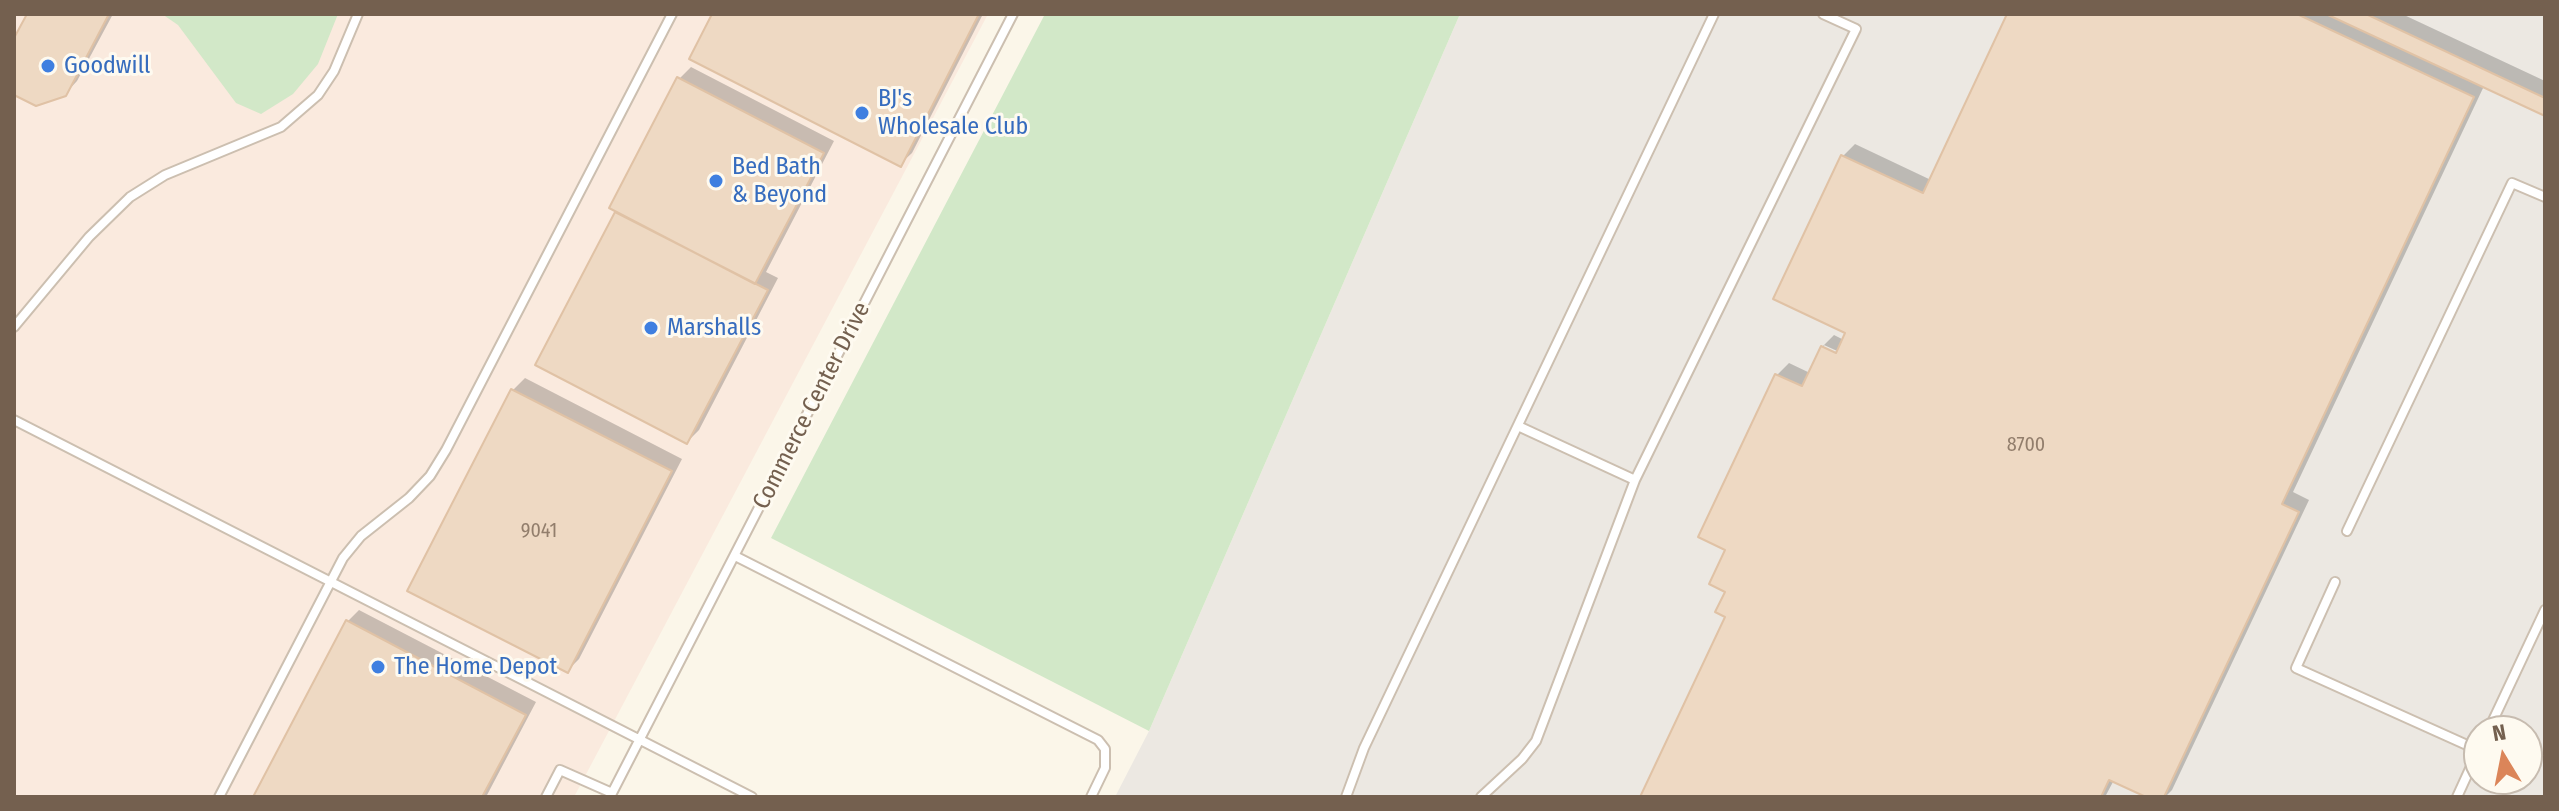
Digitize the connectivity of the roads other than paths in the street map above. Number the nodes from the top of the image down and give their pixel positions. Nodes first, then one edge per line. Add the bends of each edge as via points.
1 (358, 14) edge
2 (672, 14) edge
3 (1013, 14) edge
4 (1714, 14) edge
5 (1823, 14) edge
6 (2545, 197) edge
7 (14, 327) edge
8 (14, 420) edge
9 (1518, 426) junction
10 (1635, 480) junction
11 (2347, 531) dead end
12 (735, 556) junction
13 (329, 582) junction
14 (2335, 582) dead end
15 (2545, 610) edge
16 (2496, 715) edge
17 (640, 740) junction
18 (2463, 743) edge
19 (611, 795) edge
20 (219, 797) edge
21 (546, 797) edge
22 (752, 797) edge
23 (1091, 797) edge
24 (1346, 797) edge
25 (1481, 797) edge

1 - 7 lane via 318,95 281,127 165,175 130,197
2 - 13 lane via 438,463 409,498 361,536
3 - 12 lane, Commerce Center Drive
4 - 9 lane
5 - 10 lane via 1856,29
6 - 11 lane via 2512,183
8 - 13 lane
9 - 10 lane
9 - 24 lane via 1364,748
10 - 25 lane via 1536,741
12 - 17 lane, Commerce Center Drive
12 - 23 lane via 1098,740 1105,749 1105,768
13 - 17 lane
13 - 20 lane
14 - 18 lane via 2296,668
15 - 16 lane
17 - 19 lane, Commerce Center Drive
17 - 22 lane
19 - 21 lane via 560,770

